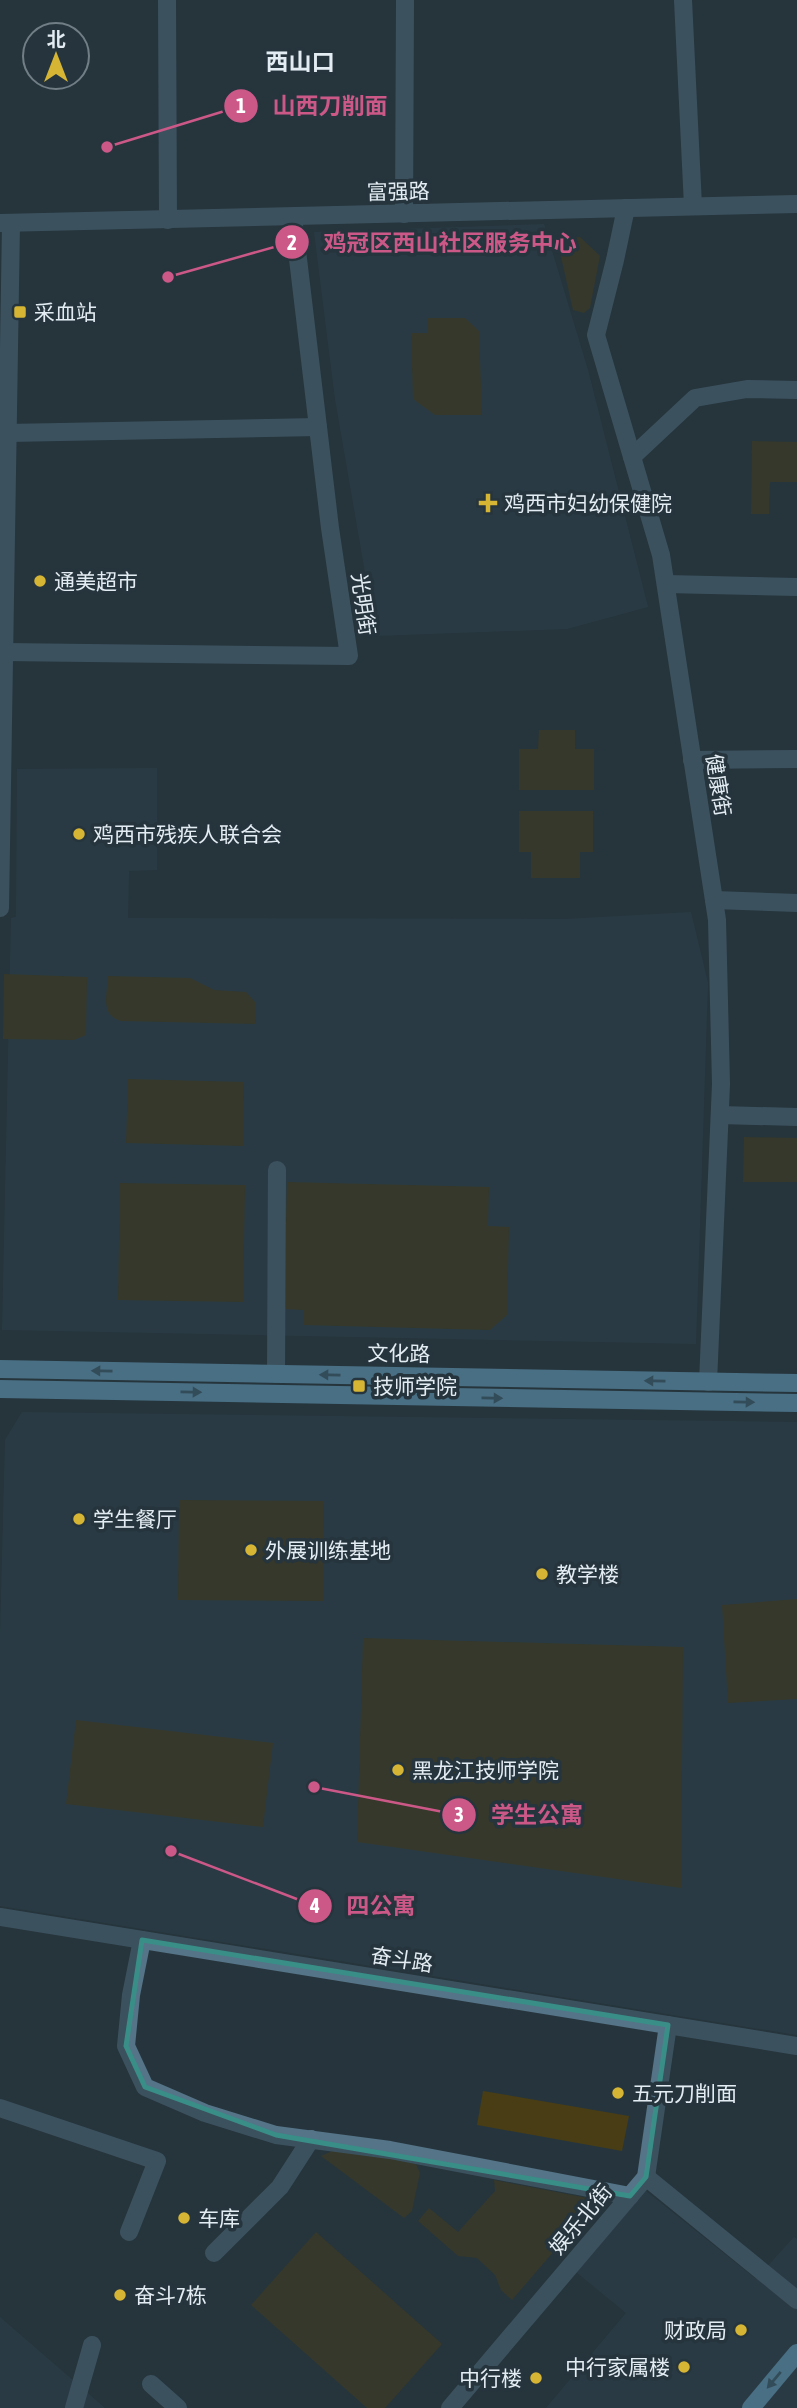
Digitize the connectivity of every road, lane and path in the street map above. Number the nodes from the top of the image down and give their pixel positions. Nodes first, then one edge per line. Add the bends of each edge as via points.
1 (167, 0) edge
2 (405, 0) edge
3 (683, 0) edge
4 (797, 204) edge
5 (694, 206) junction
6 (626, 208) junction
7 (404, 214) junction
8 (293, 217) junction
9 (168, 220) junction
10 (6, 223) edge
11 (797, 390) edge
12 (318, 428) junction
13 (8, 433) junction
14 (632, 457) junction
15 (666, 584) junction
16 (797, 587) edge
17 (4, 652) junction
18 (797, 759) edge
19 (692, 760) junction
20 (0, 880) edge
21 (714, 900) junction
22 (797, 903) edge
23 (0, 908) edge
24 (720, 1115) junction
25 (797, 1117) edge
26 (277, 1170) dead end
27 (0, 1369) edge
28 (276, 1374) junction
29 (685, 1381) junction
30 (708, 1382) junction
31 (797, 1383) edge
32 (0, 1389) edge
33 (685, 1401) junction
34 (797, 1404) edge
35 (0, 1917) edge
36 (142, 1940) junction
37 (668, 2025) junction
38 (797, 2046) edge
39 (0, 2108) edge
40 (311, 2139) junction
41 (646, 2177) junction
42 (629, 2196) junction
43 (129, 2232) dead end
44 (214, 2253) dead end
45 (797, 2300) edge
46 (92, 2345) dead end
47 (797, 2353) edge
48 (151, 2384) dead end
49 (74, 2408) edge
50 (178, 2408) edge
51 (450, 2408) edge
52 (751, 2408) edge

1 - 9 street
2 - 7 street
3 - 5 street
4 - 5 street, 富强路
5 - 6 street, 富强路
6 - 7 street, 富强路
6 - 14 street, 健康街 via 596,335
7 - 8 street, 富强路
8 - 9 street, 富强路
8 - 12 street, 光明街
9 - 10 street, 富强路
10 - 13 street
11 - 14 street via 747,389 695,398
12 - 13 street
12 - 17 street, 光明街 via 349,656
13 - 17 street
14 - 15 street, 健康街
15 - 16 street
15 - 19 street, 健康街
17 - 20 street
18 - 19 street
19 - 21 street, 健康街
20 - 23 street
21 - 22 street
21 - 24 street, 健康街
24 - 25 street
24 - 30 street, 健康街
26 - 28 street
28 -> 27 main road, 文化路
29 -> 28 main road, 文化路
29 - 30 main road, 文化路
29 - 33 street
30 - 31 main road, 文化路
32 -> 33 main road, 文化路
33 -> 34 main road, 文化路
35 - 36 street, 奋斗路
36 - 37 street, 奋斗路
36 - 40 street via 125,2046 145,2087 276,2135
37 - 38 street, 奋斗路
37 - 41 street
39 - 43 street via 158,2161
40 - 42 street
40 - 44 street via 280,2187
41 - 42 street, 娱乐北街
41 - 45 street
42 - 51 street, 娱乐北街
46 - 49 street
47 -> 52 main road
48 - 50 street

